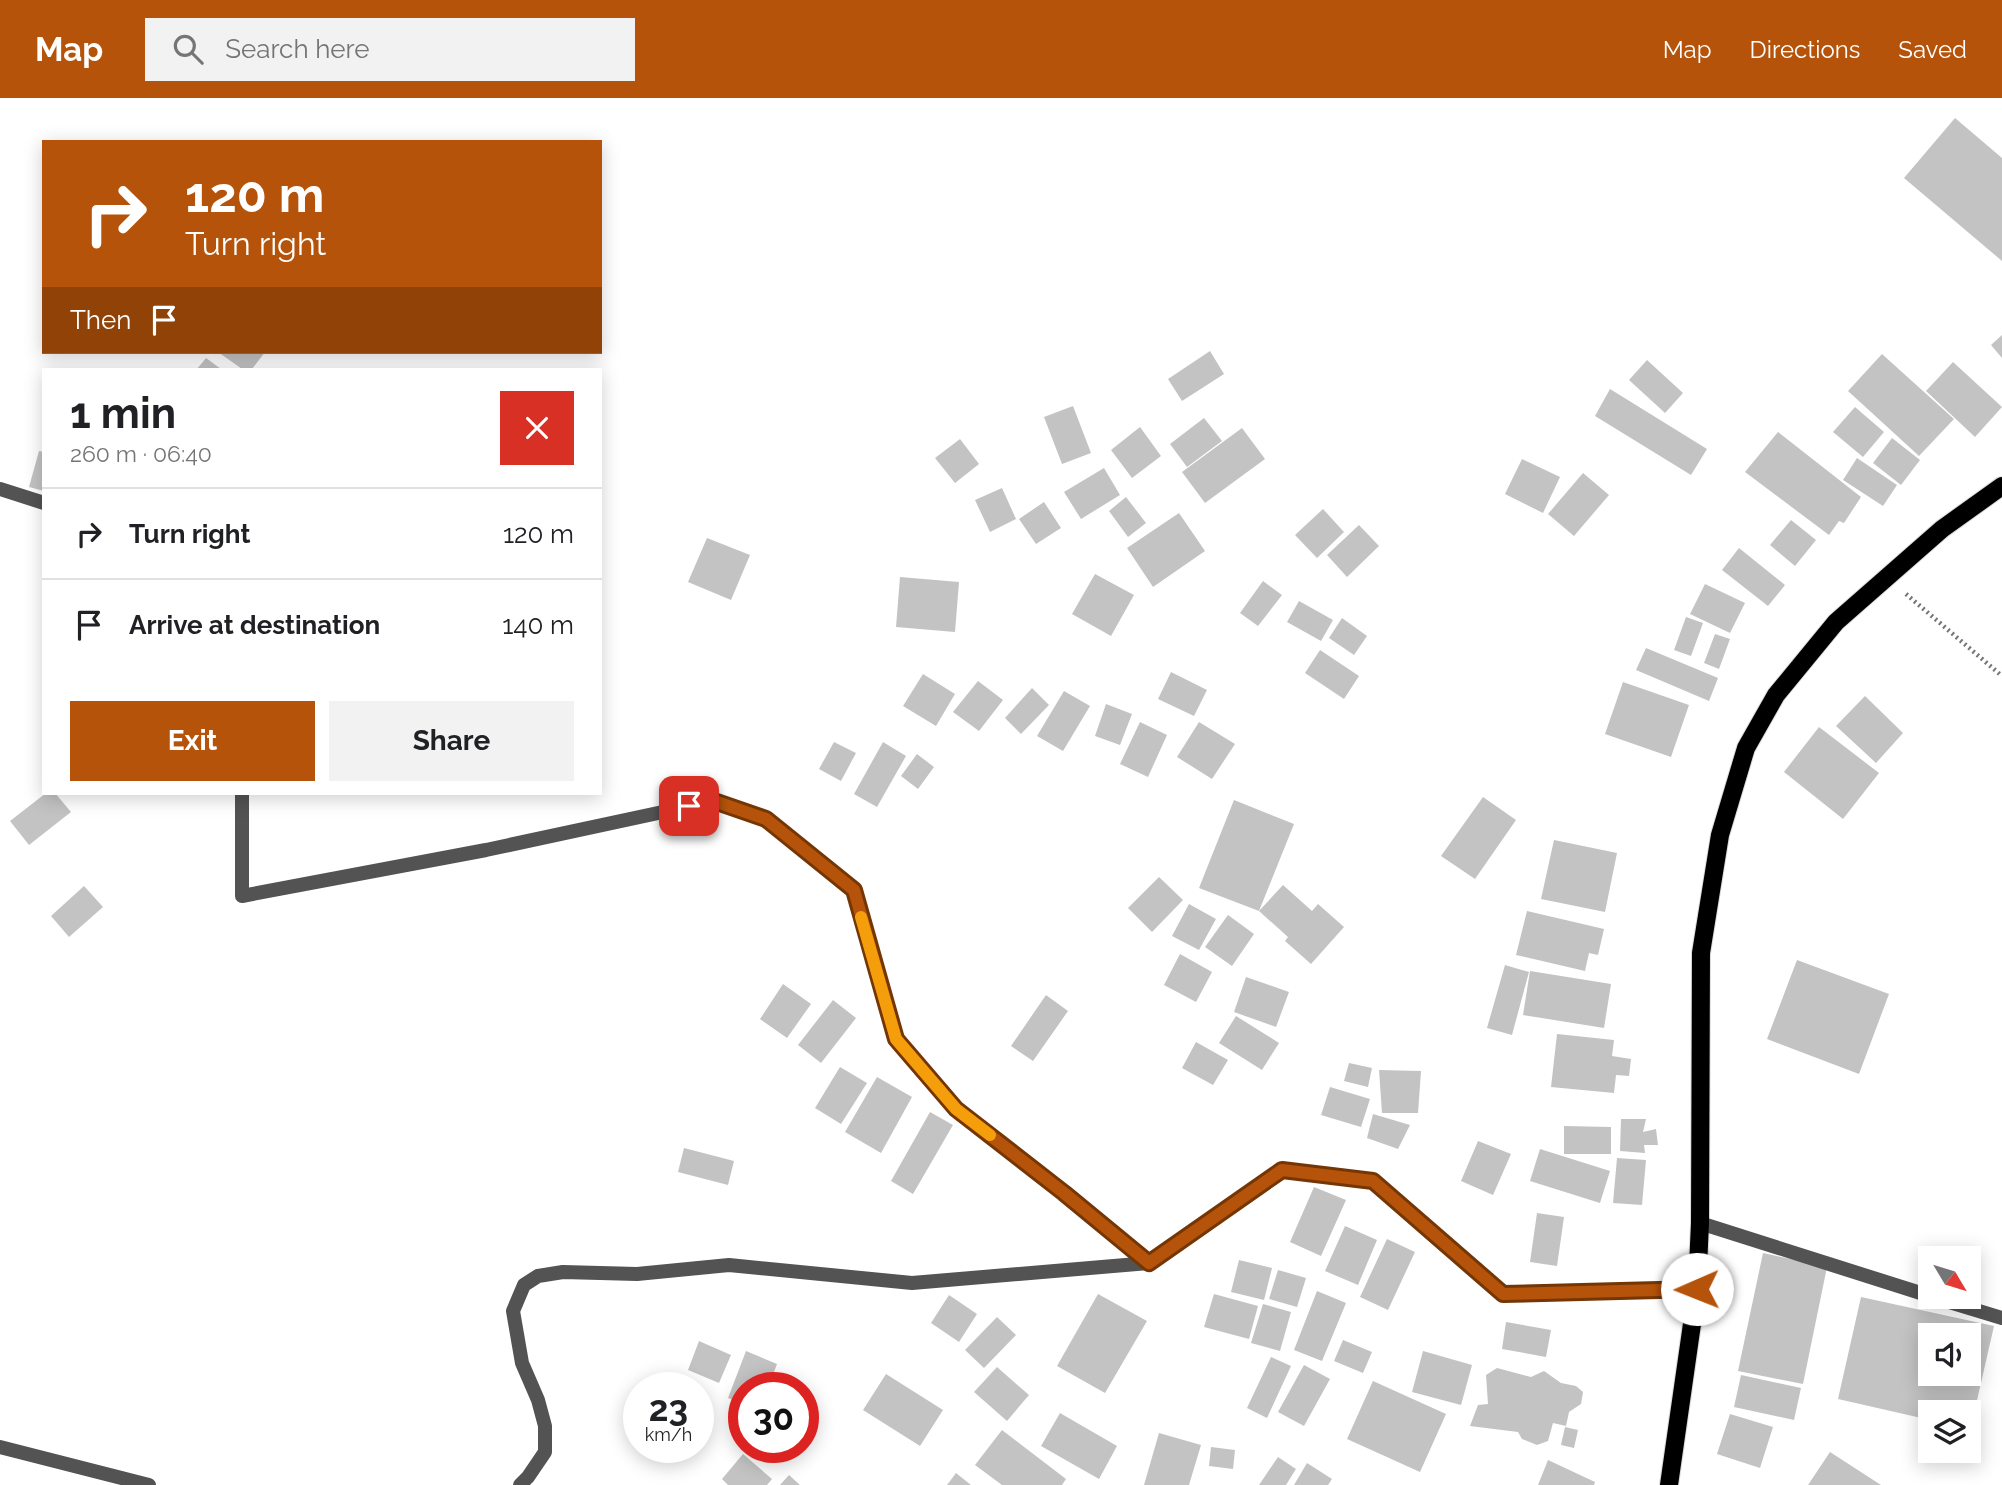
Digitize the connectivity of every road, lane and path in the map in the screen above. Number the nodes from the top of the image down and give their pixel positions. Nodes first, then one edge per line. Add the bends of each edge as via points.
1 (2002, 486) edge
2 (0, 488) edge
3 (42, 502) edge
4 (1886, 578) junction
5 (2002, 676) edge
6 (242, 795) edge
7 (1700, 1223) junction
8 (1149, 1263) junction
9 (1697, 1289) junction
10 (1918, 1292) edge
11 (1973, 1309) edge
12 (2002, 1318) edge
13 (0, 1447) edge
14 (149, 1485) edge
15 (520, 1485) edge
16 (1669, 1485) edge

1 - 4 main road via 1942,529
2 - 3 street
4 - 5 path
4 - 7 main road via 1836,622 1776,695 1746,748 1720,835 1701,953
6 - 8 street via 242,896 714,801 766,819 854,890 896,1039 930,1079 956,1109
7 - 9 main road
7 - 10 street
8 - 9 street via 1282,1170 1373,1181 1503,1294
8 - 15 street via 912,1283 729,1265 636,1274 538,1276 524,1285 513,1311 522,1363 545,1426 545,1451
9 - 16 main road
11 - 12 street
13 - 14 street

